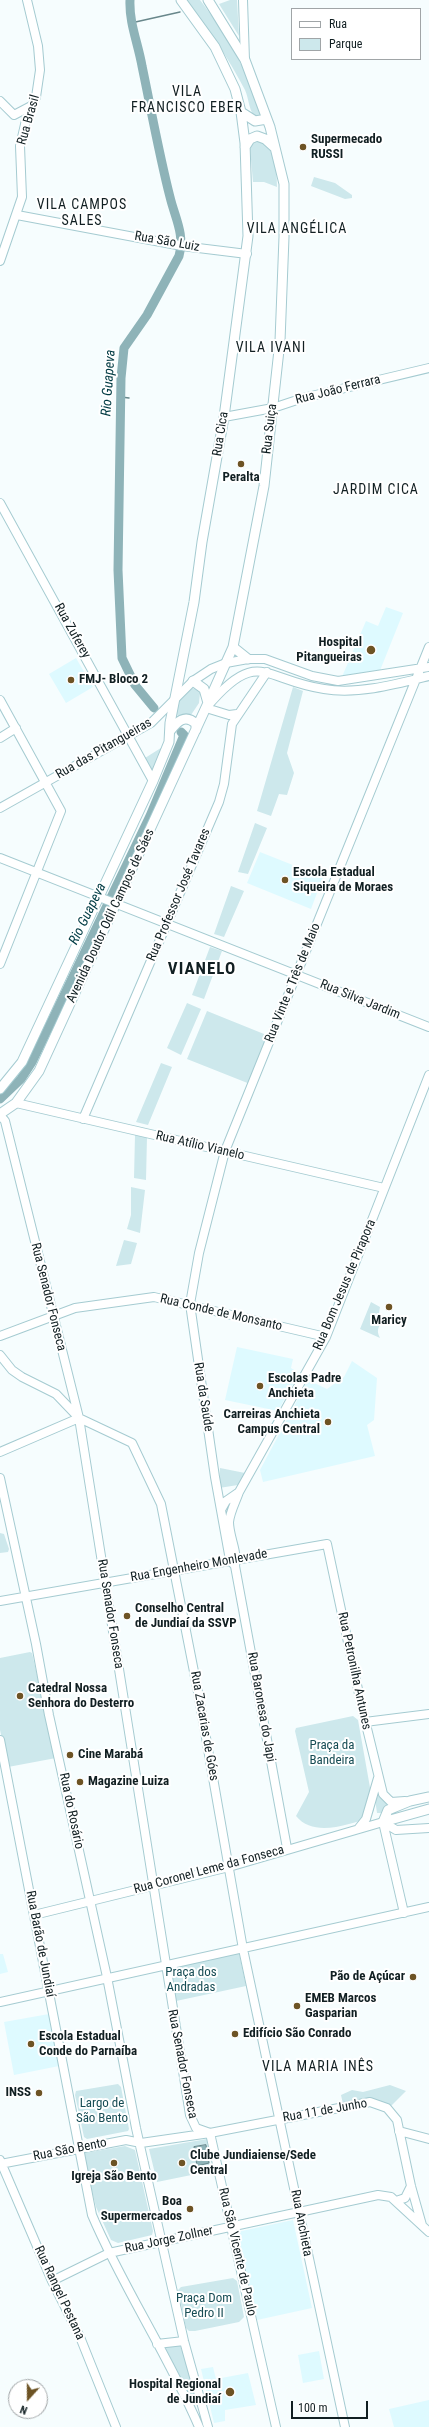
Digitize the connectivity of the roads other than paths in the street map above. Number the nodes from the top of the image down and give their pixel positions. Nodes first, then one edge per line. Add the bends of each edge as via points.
1 (27, 0) edge
2 (181, 0) edge
3 (208, 0) edge
4 (243, 0) edge
5 (246, 60) junction
6 (0, 101) edge
7 (33, 105) junction
8 (241, 112) junction
9 (267, 119) junction
10 (245, 145) junction
11 (275, 146) junction
12 (17, 215) junction
13 (247, 254) junction
14 (0, 261) edge
15 (429, 368) edge
16 (273, 408) junction
17 (224, 417) junction
18 (0, 503) edge
19 (233, 647) junction
20 (429, 647) edge
21 (248, 659) junction
22 (226, 663) junction
23 (429, 667) edge
24 (420, 669) junction
25 (267, 672) junction
26 (429, 676) edge
27 (416, 679) junction
28 (194, 681) junction
29 (175, 698) junction
30 (0, 700) edge
31 (207, 705) junction
32 (237, 714) junction
33 (170, 727) junction
34 (16, 728) junction
35 (196, 730) junction
36 (129, 737) junction
37 (0, 738) edge
38 (153, 781) junction
39 (46, 783) junction
40 (0, 808) edge
41 (0, 858) edge
42 (36, 872) junction
43 (108, 900) junction
44 (167, 923) junction
45 (0, 964) edge
46 (297, 975) junction
47 (429, 1027) edge
48 (429, 1075) edge
49 (0, 1089) edge
50 (16, 1103) junction
51 (0, 1114) edge
52 (83, 1119) junction
53 (225, 1151) junction
54 (384, 1188) junction
55 (190, 1304) junction
56 (52, 1316) junction
57 (0, 1336) edge
58 (326, 1337) junction
59 (0, 1355) edge
60 (72, 1391) junction
61 (64, 1400) junction
62 (79, 1418) junction
63 (0, 1452) edge
64 (0, 1478) edge
65 (241, 1489) junction
66 (217, 1490) joint
67 (222, 1508) junction
68 (327, 1544) joint
69 (234, 1561) junction
70 (176, 1571) junction
71 (105, 1584) junction
72 (26, 1596) junction
73 (0, 1601) edge
74 (429, 1714) edge
75 (365, 1722) junction
76 (0, 1740) edge
77 (378, 1778) junction
78 (429, 1797) edge
79 (413, 1800) junction
80 (429, 1809) edge
81 (383, 1822) junction
82 (429, 1828) edge
83 (358, 1829) junction
84 (287, 1848) junction
85 (228, 1867) junction
86 (153, 1886) junction
87 (90, 1901) junction
88 (429, 1907) edge
89 (404, 1913) junction
90 (34, 1915) junction
91 (243, 1949) junction
92 (166, 1965) junction
93 (107, 1977) junction
94 (49, 1991) junction
95 (0, 2002) edge
96 (279, 2118) junction
97 (136, 2128) junction
98 (399, 2131) junction
99 (210, 2133) junction
100 (77, 2139) junction
101 (429, 2139) edge
102 (126, 2140) junction
103 (141, 2144) junction
104 (92, 2146) junction
105 (79, 2148) junction
106 (0, 2163) edge
107 (411, 2186) junction
108 (396, 2201) junction
109 (299, 2214) junction
110 (422, 2225) junction
111 (231, 2228) junction
112 (429, 2232) edge
113 (162, 2240) junction
114 (108, 2253) junction
115 (52, 2282) junction
116 (184, 2341) junction
117 (157, 2344) junction
118 (200, 2396) junction
119 (187, 2398) junction
120 (116, 2427) edge
121 (199, 2427) edge
122 (208, 2427) edge
123 (276, 2427) edge
124 (345, 2427) edge

1 - 7 street, Rua Brasil via 38,46 40,70
2 - 8 main road, Rua Cica via 225,65
3 - 5 main road, Rua Suiça
4 - 5 street
5 - 9 main road, Rua Suiça
6 - 7 street via 14,115
7 - 12 street, Rua Brasil via 26,120 20,146 22,197
8 - 9 main road via 255,121
8 - 10 main road, Rua Cica
9 - 11 main road, Rua Suiça
10 - 11 main road via 257,136
10 - 13 main road, Rua Cica
11 - 16 main road, Rua Suiça via 284,184 284,253 280,341
12 - 13 street, Rua São Luiz via 176,245
12 - 14 street, Rua Brasil
13 - 17 main road, Rua Cica
15 - 16 street, Rua João Ferrara via 303,398
16 - 17 street, Rua João Ferrara
16 - 19 main road, Rua Suiça via 264,486
17 - 29 main road, Rua Cica via 194,602
18 - 36 street, Rua Zuferey
19 - 21 main road
19 - 22 main road, Rua Suiça
20 - 24 street, Rua Vinte e Três de Maio
21 - 22 street, Rua das Pitangueiras
21 - 24 street, Rua das Pitangueiras via 265,660 329,680 349,680
22 - 28 street, Rua das Pitangueiras via 211,669
22 - 31 main road, Rua Suiça
23 - 24 street, Rua das Pitangueiras
24 - 27 street, Rua Vinte e Três de Maio
25 - 27 street via 307,685 334,690 366,688
25 - 31 street via 250,672 235,679
25 - 32 street, Rua Professor José Tavares
26 - 27 street
27 - 46 street, Rua Vinte e Três de Maio
28 - 29 street, Rua das Pitangueiras
28 - 31 main road via 204,689
29 - 33 main road, Rua Cica
29 - 36 street, Rua das Pitangueiras via 151,723
30 - 34 street
31 - 32 street via 230,715
31 - 35 main road, Avenida Doutor Odil Campos de Sáes
32 - 44 street, Rua Professor José Tavares via 232,724 219,802
33 - 35 main road via 186,719 196,724
33 - 38 main road, Avenida Doutor Odil Campos de Sáes via 169,742
34 - 37 street
34 - 39 street
35 - 43 main road, Avenida Doutor Odil Campos de Sáes
36 - 38 street, Rua Zuferey
36 - 39 street, Rua das Pitangueiras
38 - 43 main road, Avenida Doutor Odil Campos de Sáes
39 - 40 street, Rua das Pitangueiras
39 - 42 street via 61,811
41 - 42 street, Rua Silva Jardim
42 - 43 street, Rua Silva Jardim
42 - 45 street
43 - 44 street, Rua Silva Jardim
43 - 49 main road, Avenida Doutor Odil Campos de Sáes via 22,1062
43 - 50 main road, Avenida Doutor Odil Campos de Sáes via 39,1071
44 - 46 street, Rua Silva Jardim
44 - 52 street, Rua Professor José Tavares
46 - 47 street, Rua Silva Jardim
46 - 53 street, Rua Vinte e Três de Maio
48 - 54 street, Rua Bom Jesus de Pirapora
50 - 51 main road, Avenida Doutor Odil Campos de Sáes
50 - 52 street, Rua Atílio Vianelo
51 - 56 street, Rua Senador Fonseca via 5,1121
52 - 53 street, Rua Atílio Vianelo
53 - 54 street, Rua Atílio Vianelo
53 - 55 street, Rua Vinte e Três de Maio via 199,1253
54 - 58 street, Rua Bom Jesus de Pirapora
55 - 56 street, Rua Conde de Monsanto via 154,1297 75,1308
55 - 58 street, Rua Conde de Monsanto
55 - 66 street, Rua da Saúde
56 - 57 street, Rua Conde de Monsanto
56 - 60 street, Rua Senador Fonseca
58 - 65 street, Rua Bom Jesus de Pirapora
59 - 61 street via 12,1370
60 - 61 street
60 - 62 street, Rua Senador Fonseca
61 - 62 street
62 - 63 street
62 - 70 street, Rua Zacarias de Góes via 132,1443 161,1504
62 - 71 street, Rua Senador Fonseca
64 - 72 street, Rua do Rosário
65 - 67 street via 226,1500
65 - 69 street, Rua Baronesa do Japi via 229,1522
66 - 67 street, Rua Baronesa do Japi
67 - 69 street, Rua Baronesa do Japi
68 - 69 street, Rua Engenheiro Monlevade
68 - 75 street, Rua Petronilha Antunes
69 - 70 street, Rua Engenheiro Monlevade
69 - 84 street, Rua Baronesa do Japi
70 - 71 street, Rua Engenheiro Monlevade
70 - 85 street, Rua Zacarias de Góes
71 - 72 street, Rua Engenheiro Monlevade
71 - 86 street, Rua Senador Fonseca
72 - 73 street, Rua Engenheiro Monlevade
72 - 87 street, Rua do Rosário
74 - 75 street
75 - 77 street, Rua Petronilha Antunes
76 - 90 street, Rua Barão de Jundiaí
77 - 79 street, Rua Petronilha Antunes via 385,1798 396,1802
77 - 83 street via 366,1819
78 - 79 main road
79 - 81 main road via 388,1810
80 - 81 main road
81 - 82 street via 396,1830
81 - 83 street, Rua Coronel Leme da Fonseca
81 - 89 street
83 - 84 street, Rua Coronel Leme da Fonseca
84 - 85 street, Rua Coronel Leme da Fonseca
85 - 86 street, Rua Coronel Leme da Fonseca
85 - 91 street, Rua Zacarias de Góes
86 - 87 street, Rua Coronel Leme da Fonseca
86 - 92 street, Rua Senador Fonseca
87 - 90 street, Rua Coronel Leme da Fonseca
87 - 93 street, Rua do Rosário
88 - 89 street
89 - 91 street
90 - 94 street, Rua Barão de Jundiaí
91 - 92 street
91 - 96 street, Rua Anchieta
92 - 93 street
92 - 99 street, Rua Senador Fonseca via 191,2121 196,2128
93 - 94 street
93 - 97 street, Rua do Rosário
94 - 95 street
94 - 100 street, Rua Barão de Jundiaí
96 - 98 street, Rua 11 de Junho via 370,2102 393,2113
96 - 99 street, Rua 11 de Junho
96 - 109 street, Rua Anchieta
97 - 102 street via 135,2134
97 - 103 street, Rua do Rosário
98 - 101 street
98 - 107 street, Rua 11 de Junho
99 - 103 street, Rua 11 de Junho
99 - 111 street, Rua São Vicente de Paulo
100 - 104 street
100 - 105 street, Rua Barão de Jundiaí
102 - 103 street, Rua São Bento
102 - 104 street, Rua São Bento
103 - 113 street, Rua do Rosário
104 - 105 street, Rua São Bento
105 - 106 street, Rua São Bento
105 - 114 street, Rua Barão de Jundiaí via 92,2215
106 - 115 street, Rua Rangel Pestana
107 - 108 street via 405,2198
107 - 110 street, Rua 11 de Junho
108 - 109 street, Rua Jorge Zollner via 386,2195 378,2195
108 - 110 street, Rua Jorge Zollner
109 - 111 street, Rua Jorge Zollner
109 - 124 street, Rua Anchieta
110 - 112 street, Rua Jorge Zollner
111 - 113 street, Rua Jorge Zollner
111 - 123 street, Rua São Vicente de Paulo
113 - 114 street, Rua Jorge Zollner
113 - 116 street, Rua do Rosário
114 - 115 street, Rua Jorge Zollner
114 - 117 street, Rua Barão de Jundiaí
115 - 120 street, Rua Rangel Pestana via 80,2337
116 - 117 street
116 - 118 street, Rua do Rosário
117 - 119 street, Rua Barão de Jundiaí
118 - 119 street via 192,2400
118 - 122 street, Rua do Rosário
119 - 121 street, Rua Barão de Jundiaí

